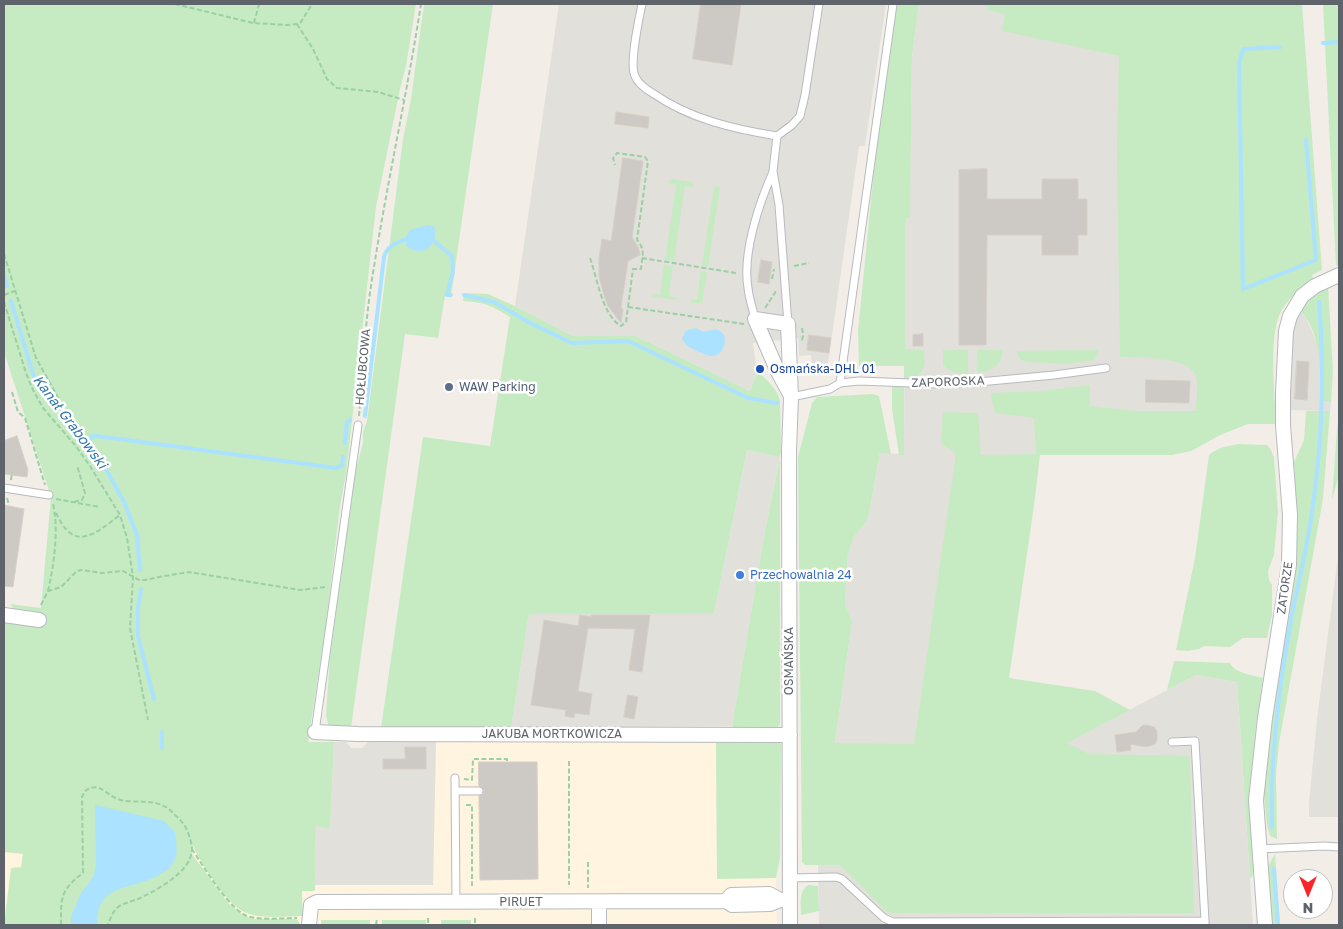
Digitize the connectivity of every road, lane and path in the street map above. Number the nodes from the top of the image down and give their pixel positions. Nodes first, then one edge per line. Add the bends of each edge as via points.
1 (175, 4) edge
2 (259, 4) edge
3 (312, 4) edge
4 (421, 4) edge
5 (642, 4) edge
6 (819, 4) edge
7 (893, 4) edge
8 (253, 23) junction
9 (297, 24) junction
10 (404, 100) junction
11 (777, 136) junction
12 (615, 165) dead end
13 (773, 171) junction
14 (4, 254) edge
15 (590, 258) dead end
16 (642, 258) junction
17 (809, 263) dead end
18 (747, 275) junction
19 (1339, 275) edge
20 (785, 280) junction
21 (776, 286) dead end
22 (15, 291) junction
23 (4, 295) edge
24 (4, 302) edge
25 (628, 307) junction
26 (755, 319) junction
27 (794, 325) junction
28 (789, 341) junction
29 (1106, 368) dead end
30 (840, 383) junction
31 (12, 392) dead end
32 (791, 397) junction
33 (59, 399) dead end
34 (358, 425) joint
35 (77, 465) dead end
36 (4, 488) edge
37 (49, 496) junction
38 (72, 502) junction
39 (100, 507) dead end
40 (55, 511) junction
41 (120, 515) junction
42 (134, 577) junction
43 (336, 587) junction
44 (48, 591) junction
45 (40, 605) dead end
46 (4, 614) edge
47 (39, 620) dead end
48 (148, 720) dead end
49 (315, 732) joint
50 (790, 735) junction
51 (1172, 742) dead end
52 (569, 761) dead end
53 (507, 762) dead end
54 (569, 775) junction
55 (572, 775) dead end
56 (456, 778) dead end
57 (456, 790) junction
58 (464, 790) junction
59 (479, 791) dead end
60 (569, 805) junction
61 (573, 805) dead end
62 (1339, 847) edge
63 (192, 849) junction
64 (1259, 849) junction
65 (588, 862) dead end
66 (790, 878) junction
67 (569, 885) dead end
68 (588, 885) dead end
69 (472, 886) dead end
70 (785, 900) junction
71 (456, 902) junction
72 (599, 902) junction
73 (376, 918) dead end
74 (428, 918) dead end
75 (475, 918) dead end
76 (309, 922) edge
77 (1205, 923) edge
78 (61, 925) edge
79 (108, 925) edge
80 (376, 925) edge
81 (428, 925) edge
82 (475, 925) edge
83 (599, 925) edge
84 (790, 925) edge
85 (1265, 925) edge

1 - 8 path
2 - 8 path
3 - 9 path
4 - 10 path, HOŁUBCOWA
5 - 11 lane via 632,66 635,77 645,89 684,112 749,132
6 - 11 lane via 800,116
7 - 30 lane
8 - 9 path
9 - 10 path via 327,79 337,88 378,92
10 - 34 path, HOŁUBCOWA via 372,275
11 - 13 lane
12 - 16 path via 613,158 617,153 645,157 648,161 637,240 642,246
13 - 18 lane via 760,199
13 - 20 lane
14 - 22 path
15 - 25 path via 602,298 621,326 626,322
16 - 18 path
16 - 25 path via 641,270 633,269
17 - 20 path via 793,266 795,282
18 - 26 lane
19 - 64 street, ZATORZE via 1321,282 1302,296 1290,316 1286,331 1283,425 1290,549 1258,766
20 - 27 lane
21 - 26 path via 770,303
22 - 23 path
22 - 33 path via 36,358
24 - 41 path via 33,390 90,466
25 - 26 path via 748,326
26 - 27 street
26 - 32 street
27 - 28 street, OSMAŃSKA
27 - 28 path via 804,335 802,342
28 - 32 street, OSMAŃSKA
29 - 30 lane, ZAPOROSKA via 979,382
30 - 32 lane, ZAPOROSKA via 830,390
31 - 37 path via 18,412 25,418
32 - 50 street, OSMAŃSKA
34 - 43 lane
35 - 38 path via 85,493 82,500
36 - 37 lane
37 - 38 path
37 - 40 path via 49,503 53,504
38 - 39 path
40 - 41 path via 67,531 84,537 94,534
40 - 44 path
41 - 42 path
42 - 43 path via 145,580 189,572 300,590
42 - 44 path via 123,571 102,573 82,570 61,587
42 - 48 path via 130,628
43 - 49 lane
44 - 45 path
46 - 47 street
49 - 50 street, JAKUBA MORTKOWICZA
50 - 66 street, OSMAŃSKA
51 - 77 lane via 1195,741
52 - 54 path
53 - 58 path via 507,759 473,759 472,780 464,779
54 - 55 path
54 - 60 path
56 - 57 lane
57 - 58 lane
57 - 71 lane
58 - 59 lane
58 - 69 path via 464,805 472,805
60 - 61 path
60 - 67 path
62 - 64 lane
63 - 76 path via 229,901 246,916
63 - 78 path via 182,821 165,806 156,802 117,800 99,787 89,788 82,796 83,873 69,883 63,893
63 - 79 path via 181,872 161,886 121,905 112,914
64 - 85 street, ZATORZE
65 - 68 path
66 - 70 street, OSMAŃSKA
66 - 77 lane via 842,879 884,918 893,922
70 - 72 street, PIRUET via 739,905 726,901
70 - 84 street, OSMAŃSKA
71 - 72 street, PIRUET
71 - 76 street, PIRUET via 317,902 311,905
72 - 83 street
73 - 80 path
74 - 81 path
75 - 82 path

